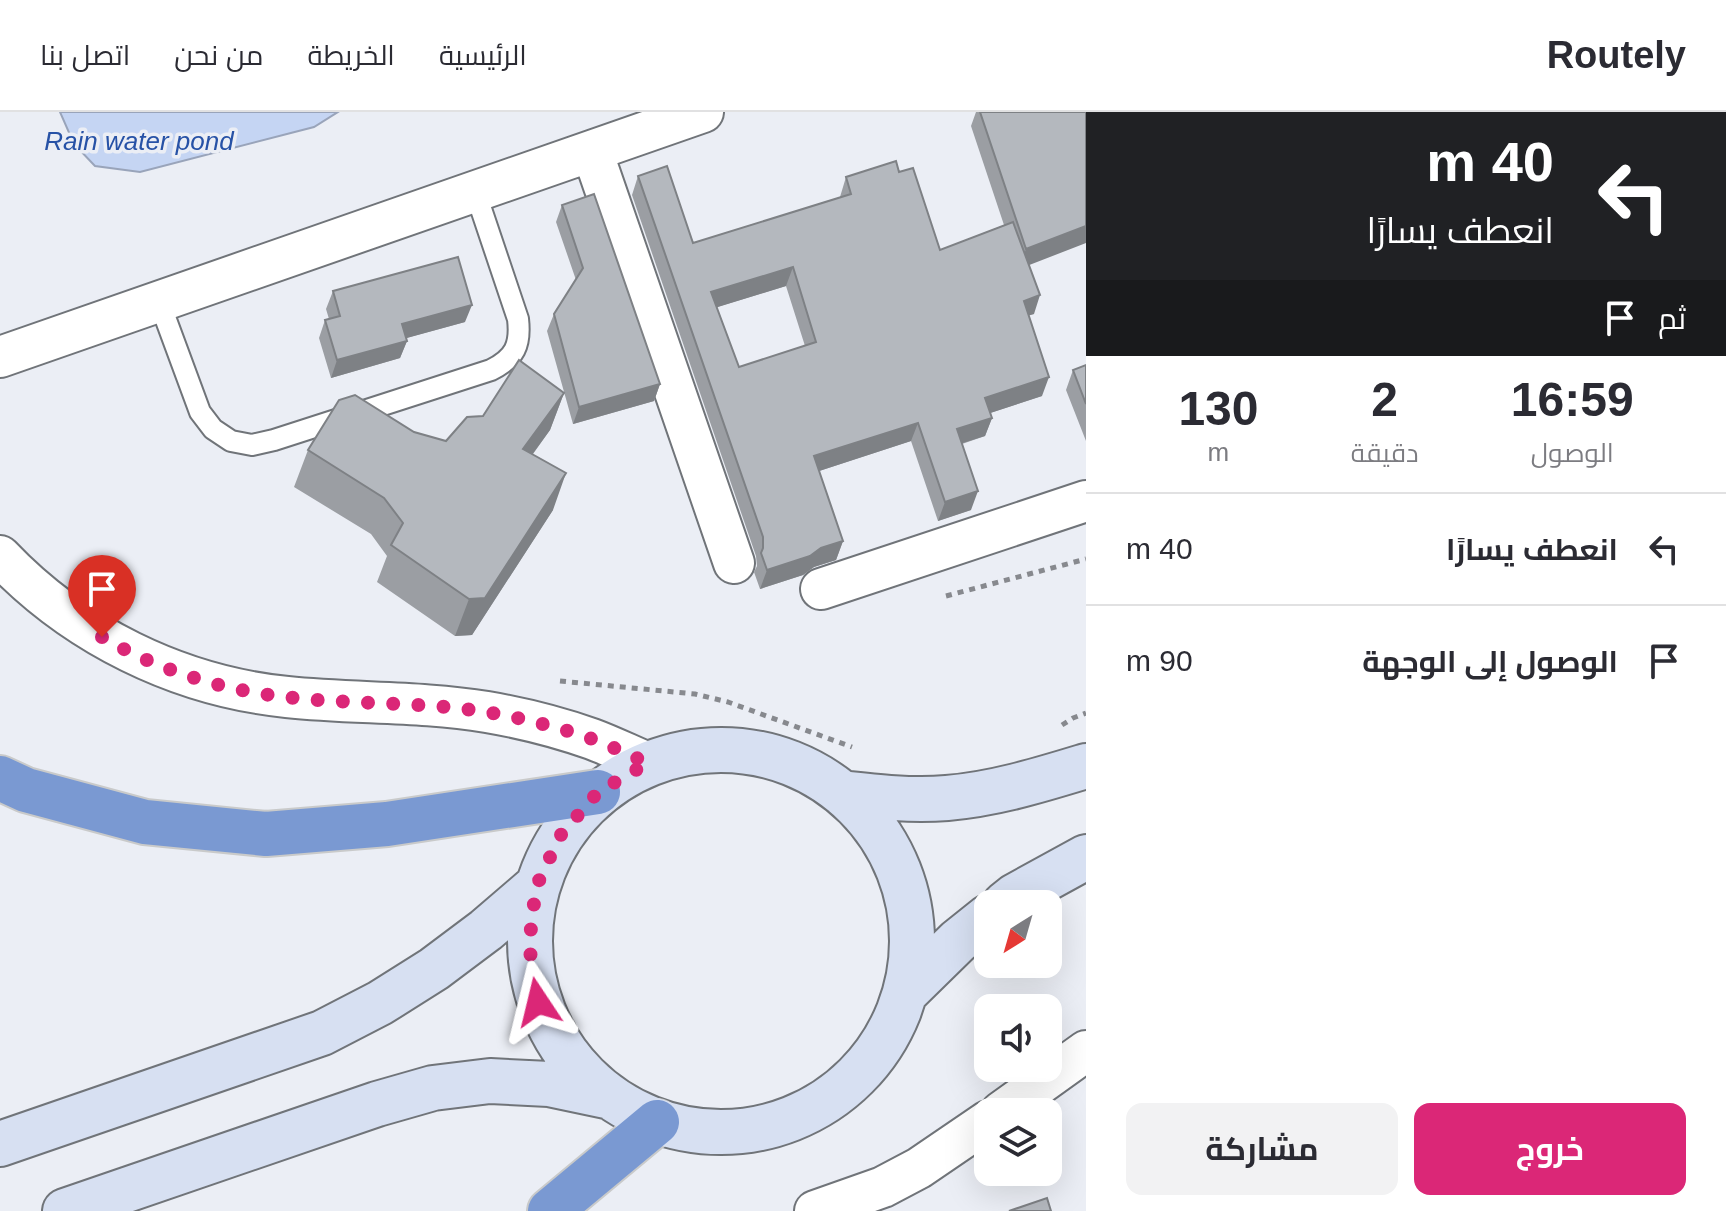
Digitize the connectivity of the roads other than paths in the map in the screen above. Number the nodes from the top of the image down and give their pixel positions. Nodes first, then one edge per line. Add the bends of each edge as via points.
1 (703, 112) edge
2 (592, 151) junction
3 (475, 191) junction
4 (159, 301) junction
5 (0, 357) edge
6 (1086, 501) edge
7 (0, 556) edge
8 (734, 563) dead end
9 (821, 589) dead end
10 (648, 763) junction
11 (1086, 766) edge
12 (0, 778) edge
13 (598, 792) junction
14 (842, 793) junction
15 (1086, 857) edge
16 (536, 887) junction
17 (1026, 890) edge
18 (974, 928) edge
19 (908, 990) junction
20 (1086, 1051) edge
21 (606, 1096) junction
22 (1021, 1098) edge
23 (657, 1122) junction
24 (974, 1131) edge
25 (0, 1144) edge
26 (66, 1211) edge
27 (550, 1211) edge
28 (815, 1211) edge

1 - 2 street
2 - 3 street
2 - 8 street
3 - 4 street
3 - 4 lane via 520,335 505,363 491,370 274,440 252,445 231,441 200,412
4 - 5 street
6 - 9 street
7 - 10 street via 78,623 178,673 231,689 286,697 488,712 594,739
10 - 13 main road
10 - 14 main road via 697,751 749,752 798,766
11 - 14 main road via 993,792 946,798
12 - 13 highway via 145,822 266,834 387,824
13 - 16 main road via 560,836
14 - 19 main road via 879,833 903,882 912,935
15 - 17 main road
16 - 21 main road via 529,945 538,1002 565,1053
16 - 25 main road via 434,969 322,1033
18 - 19 main road
19 - 23 main road via 882,1047 839,1094 783,1124 720,1133
20 - 22 street
21 - 23 main road
21 - 26 main road via 549,1084 490,1081 433,1088
23 - 27 highway
24 - 28 street via 883,1187

